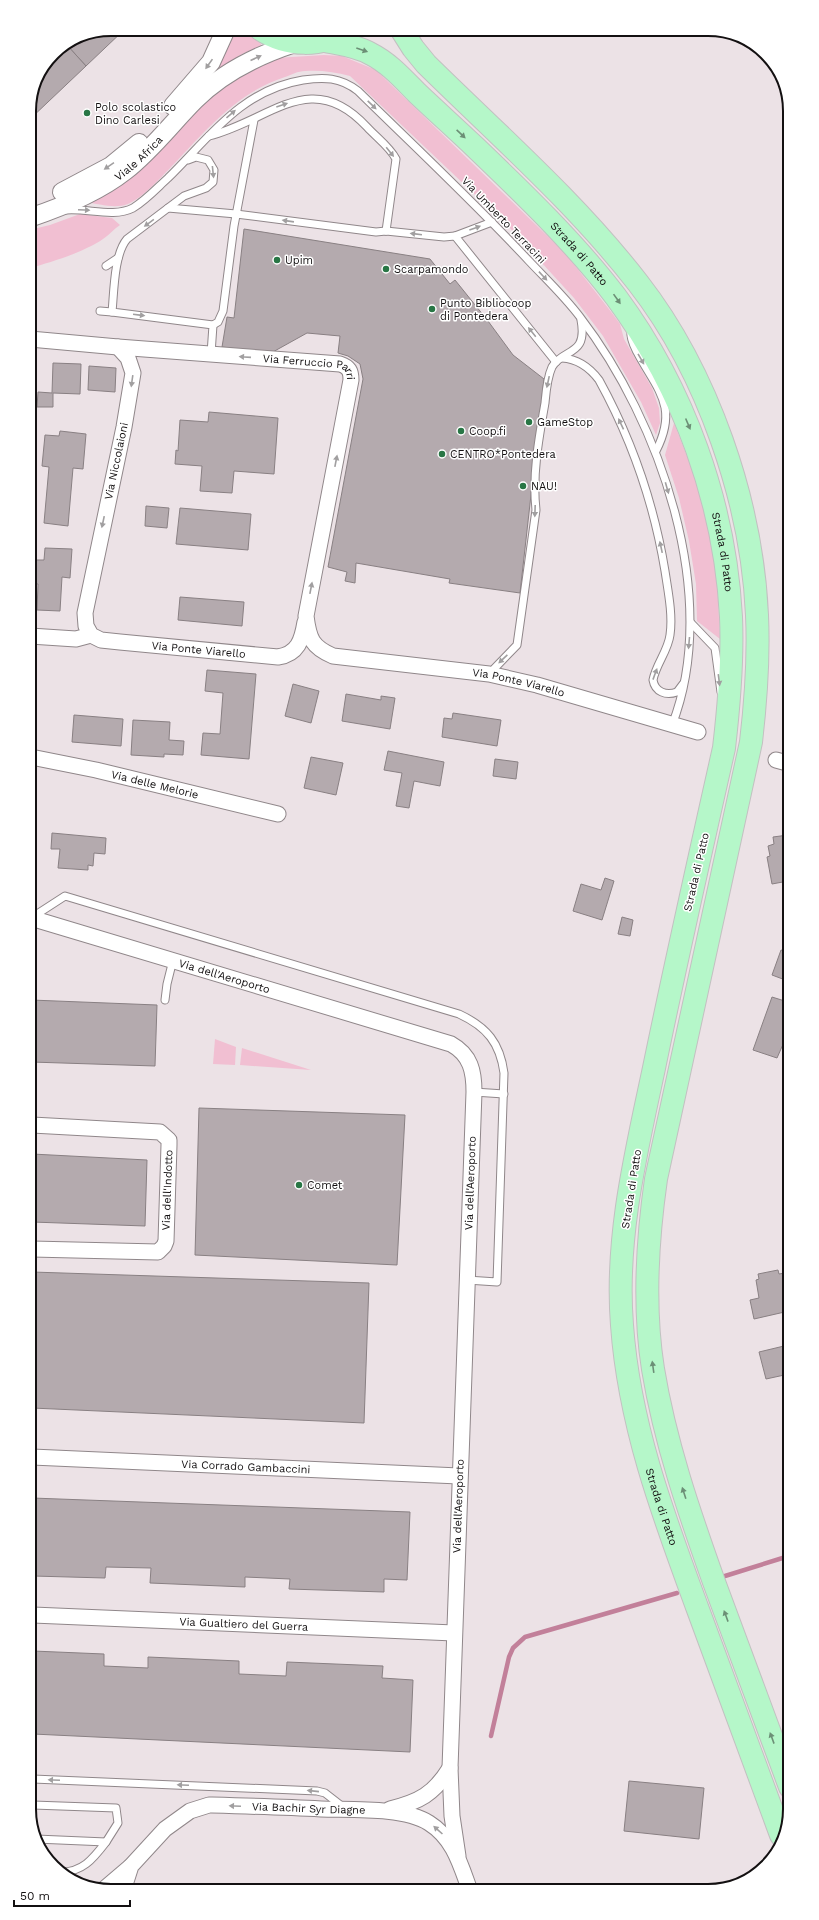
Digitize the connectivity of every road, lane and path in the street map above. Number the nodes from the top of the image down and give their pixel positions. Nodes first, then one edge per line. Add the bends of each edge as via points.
1 (223, 36) edge
2 (274, 36) edge
3 (334, 36) edge
4 (405, 36) edge
5 (324, 41) junction
6 (295, 43) junction
7 (254, 120) junction
8 (208, 136) junction
9 (184, 162) junction
10 (168, 208) junction
11 (36, 211) edge
12 (36, 212) edge
13 (36, 212) edge
14 (236, 214) junction
15 (492, 222) junction
16 (386, 231) junction
17 (455, 236) junction
18 (118, 258) junction
19 (106, 266) dead end
20 (100, 310) dead end
21 (112, 312) junction
22 (580, 316) junction
23 (633, 322) junction
24 (213, 325) junction
25 (36, 340) edge
26 (118, 347) junction
27 (211, 354) junction
28 (559, 360) junction
29 (656, 451) junction
30 (306, 616) junction
31 (691, 623) junction
32 (91, 635) junction
33 (36, 636) edge
34 (333, 656) joint
35 (278, 657) joint
36 (489, 674) junction
37 (685, 681) junction
38 (728, 712) junction
39 (672, 724) junction
40 (698, 732) dead end
41 (36, 758) edge
42 (278, 814) dead end
43 (36, 915) edge
44 (36, 919) edge
45 (173, 960) junction
46 (165, 1000) dead end
47 (474, 1092) junction
48 (504, 1094) junction
49 (36, 1125) edge
50 (36, 1249) edge
51 (466, 1280) junction
52 (36, 1457) edge
53 (459, 1476) junction
54 (36, 1615) edge
55 (454, 1633) junction
56 (450, 1768) junction
57 (783, 1768) edge
58 (36, 1779) edge
59 (36, 1805) edge
60 (347, 1810) junction
61 (382, 1811) junction
62 (780, 1831) edge
63 (42, 1838) edge
64 (106, 1842) junction
65 (458, 1856) junction
66 (131, 1866) junction
67 (70, 1872) edge
68 (110, 1884) edge
69 (125, 1884) edge
70 (468, 1884) edge

1 -> 11 street, Viale Africa via 217,52 205,70 146,137 111,166
2 - 6 main road
3 - 5 main road
57 -> 4 main road, Strada di Patto via 675,1468 654,1375 649,1333 647,1264 656,1179 751,742 757,679 757,613 743,514 716,424 678,344 639,284 579,214 426,64
5 - 6 main road
5 -> 23 main road, Strada di Patto via 366,52 394,71 485,156 568,240 616,297
12 -> 6 street, Viale Africa via 100,188 141,156 196,99 220,79 247,62
7 - 8 lane
7 - 14 lane
7 -> 16 lane via 293,102 312,99 330,100 350,111 396,159
8 - 9 lane, Via Umberto Terracini
8 -> 15 lane, Via Umberto Terracini via 238,108 256,96 313,78 339,80 358,91
9 -> 10 lane via 196,157 206,158 213,166 214,178 210,185 184,196
13 -> 9 lane, Via Umberto Terracini via 127,210 146,198
10 - 14 lane
10 -> 18 lane via 126,239
16 -> 14 lane via 376,232
14 - 24 lane via 223,311 218,322
17 -> 15 lane
15 -> 22 lane, Via Umberto Terracini
17 -> 16 lane via 437,237
28 -> 17 lane
18 - 19 lane
18 - 21 lane
20 - 21 lane
21 -> 24 lane
22 - 28 lane via 580,342
22 - 29 lane, Via Umberto Terracini via 612,363
23 -> 29 lane via 632,341 657,385 666,407 666,428
23 -> 38 main road, Strada di Patto via 661,368 689,428 720,532 731,617
24 - 27 lane
25 - 26 street
26 - 27 street, Via Ferruccio Parri
26 -> 32 street, Via Niccolaioni via 128,358 133,373 85,613 86,626
30 -> 27 street, Via Ferruccio Parri via 352,380 351,372 340,364
28 -> 36 lane via 550,373 543,414 535,489 536,510 517,645
37 -> 28 lane via 677,692 668,694 654,686 653,680 669,640 670,610 654,514 627,436 593,372 572,359
29 -> 31 lane, Via Umberto Terracini via 683,552
30 - 34 street, Via Ferruccio Parri via 312,642
30 - 35 street, Via Ferruccio Parri via 300,644 292,652
31 -> 37 lane, Via Umberto Terracini
31 -> 38 lane via 715,648 719,684
32 - 33 street via 76,639
32 - 35 street, Via Ponte Viarello via 102,640
34 - 36 street, Via Ponte Viarello
36 - 39 street, Via Ponte Viarello via 537,685
37 - 39 lane, Via Umberto Terracini
38 - 62 main road, Strada di Patto via 724,748 673,974 633,1169 621,1260 621,1322 634,1414 655,1491
39 - 40 street, Via Ponte Viarello
41 - 42 street, Via delle Melorie
43 - 48 lane via 65,896 459,1014 481,1027 496,1044 502,1061
44 - 45 street, Via dell'Aeroporto
45 - 46 lane
45 - 47 street, Via dell'Aeroporto via 451,1044 462,1051 470,1063
47 - 48 lane
47 - 51 street, Via dell'Aeroporto
48 - 51 lane via 497,1282
49 - 50 street, Via dell'Indotto via 160,1132 168,1140 169,1145 166,1241 158,1252
51 - 53 street, Via dell'Aeroporto
52 - 53 street, Via Corrado Gambaccini
53 - 55 street, Via dell'Aeroporto
54 - 55 street, Via Gualtiero del Guerra
55 - 56 street, Via dell'Aeroporto
56 - 61 street via 438,1786 425,1797 404,1806
56 - 65 street, Via dell'Aeroporto via 452,1816
60 -> 58 lane via 325,1793 317,1791
59 - 64 lane via 116,1808 118,1823
60 - 61 street, Via Bachir Syr Diagne
60 -> 66 street, Via Bachir Syr Diagne via 209,1805 201,1807 174,1821
65 -> 61 street, Via Bachir Syr Diagne via 444,1836 428,1822 411,1815
63 - 64 lane
64 - 67 lane via 95,1856 78,1870
65 - 70 street, Via Bachir Syr Diagne
66 - 68 street, Via Bachir Syr Diagne
66 - 69 street, Via Bachir Syr Diagne

